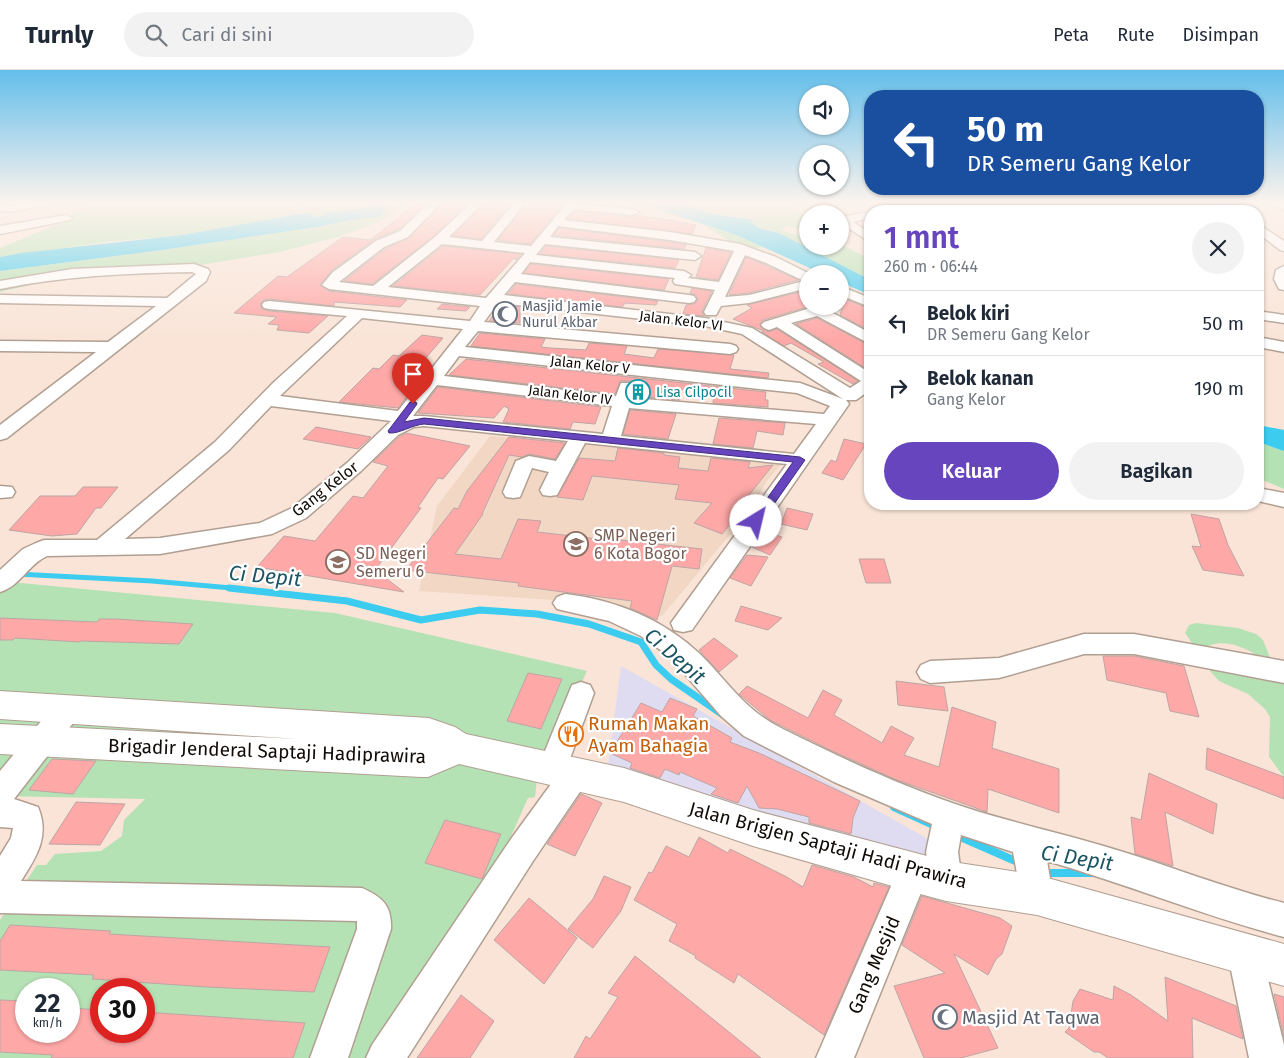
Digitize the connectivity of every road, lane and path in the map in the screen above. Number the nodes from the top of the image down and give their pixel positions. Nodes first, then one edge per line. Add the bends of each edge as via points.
1 (374, 248) edge
2 (428, 248) edge
3 (515, 248) edge
4 (700, 248) edge
5 (534, 250) junction
6 (741, 250) joint
7 (695, 256) junction
8 (1284, 270) edge
9 (799, 274) edge
10 (511, 277) junction
11 (682, 278) junction
12 (0, 285) edge
13 (799, 286) edge
14 (1284, 286) edge
15 (724, 287) junction
16 (376, 290) junction
17 (849, 294) edge
18 (672, 297) junction
19 (0, 298) edge
20 (689, 299) dead end
21 (492, 300) junction
22 (864, 301) edge
23 (864, 301) edge
24 (168, 302) junction
25 (716, 302) junction
26 (849, 303) edge
27 (269, 305) dead end
28 (360, 313) junction
29 (804, 315) edge
30 (826, 315) edge
31 (1264, 316) edge
32 (662, 318) junction
33 (1284, 319) edge
34 (705, 322) junction
35 (778, 322) junction
36 (474, 326) junction
37 (747, 331) junction
38 (864, 336) edge
39 (1264, 343) edge
40 (0, 346) edge
41 (1284, 346) edge
42 (111, 347) junction
43 (644, 347) dead end
44 (730, 349) dead end
45 (455, 351) junction
46 (634, 369) junction
47 (431, 380) junction
48 (862, 388) edge
49 (267, 400) junction
50 (621, 402) junction
51 (0, 411) edge
52 (28, 412) junction
53 (828, 420) junction
54 (398, 424) junction
55 (0, 434) edge
56 (579, 438) junction
57 (610, 441) junction
58 (800, 460) junction
59 (560, 468) junction
60 (550, 490) dead end
61 (513, 492) dead end
62 (1264, 495) edge
63 (1284, 500) edge
64 (101, 548) junction
65 (0, 584) edge
66 (565, 604) dead end
67 (683, 623) dead end
68 (930, 672) dead end
69 (1284, 672) edge
70 (581, 693) dead end
71 (0, 705) edge
72 (67, 710) junction
73 (0, 740) edge
74 (42, 741) junction
75 (458, 748) junction
76 (564, 771) junction
77 (0, 794) edge
78 (0, 813) edge
79 (939, 850) junction
80 (1032, 865) junction
81 (0, 884) edge
82 (0, 897) edge
83 (1284, 920) edge
84 (1245, 955) junction
85 (1284, 965) edge
86 (329, 1058) edge
87 (384, 1058) edge
88 (835, 1058) edge
89 (1268, 1058) edge

1 - 16 street via 329,284 332,287
2 - 16 street
3 - 5 street
4 - 7 street
5 - 7 street
5 - 10 street, Gang Kelor
5 - 11 street
6 - 9 street
6 - 15 street
7 - 11 street
8 - 14 street via 1281,273
10 - 18 street
10 - 21 street, Gang Kelor
11 - 15 street
11 - 18 street
12 - 24 street via 86,272 194,268 203,271 201,278
13 - 25 street via 749,299
15 - 25 street
16 - 21 street
17 - 22 street
18 - 20 street
18 - 32 street
19 - 24 street
21 - 32 street, Jalan Kelor VI
21 - 36 street, Gang Kelor
23 - 26 street
24 - 42 street
25 - 34 street
27 - 28 street
28 - 36 street
28 - 49 street
29 - 35 street
30 - 38 street
31 - 33 street
32 - 34 street, Jalan Kelor VI
34 - 37 street, Jalan Kelor VI
35 - 37 street
35 - 48 street
36 - 44 street
36 - 45 street, Gang Kelor
37 - 48 street, Jalan Kelor VI
39 - 41 street
40 - 42 street
42 - 52 street
43 - 46 street
45 - 46 street, Jalan Kelor V
45 - 47 street, Gang Kelor
46 - 48 street, Jalan Kelor V via 800,388
46 - 50 street
47 - 50 street, Jalan Kelor IV
47 - 54 street, Gang Kelor
48 - 53 street
49 - 54 street
49 - 64 street via 222,446
50 - 53 street, Jalan Kelor IV
50 - 57 street
51 - 52 street
52 - 55 street
53 - 58 street
54 - 56 street via 424,421
54 - 64 street, Gang Kelor via 354,467 299,513 278,524 160,546
56 - 57 street
56 - 59 street
57 - 58 street
58 - 67 street
59 - 60 street
59 - 61 street via 525,464
62 - 63 street
64 - 65 street, Gang Kelor via 54,546 31,554
66 - 79 street via 603,609 648,628 687,658 726,704 753,727 917,805
68 - 69 street via 999,668 1084,644 1115,642
70 - 76 street
71 - 72 main road, Brigadir Jenderal Saptaji Hadiprawira
72 - 74 street
72 - 75 main road, Brigadir Jenderal Saptaji Hadiprawira via 428,733
73 - 74 main road, Brigadir Jenderal Saptaji Hadiprawira
74 - 75 main road, Brigadir Jenderal Saptaji Hadiprawira via 420,761
74 - 77 street
75 - 76 main road, Jalan Brigjen Saptaji Hadi Prawira
76 - 79 main road, Jalan Brigjen Saptaji Hadi Prawira via 624,785 753,828
76 - 87 street via 522,850
78 - 81 street via 27,817 31,826 27,839
79 - 80 main road, Jalan Brigjen Saptaji Hadi Prawira
79 - 80 street
79 - 88 street, Gang Mesjid
80 - 83 street via 1120,867 1247,911
80 - 84 main road, Jalan Brigjen Saptaji Hadi Prawira
82 - 86 street via 366,906 375,917 374,929
84 - 85 main road, Jalan Brigjen Saptaji Hadi Prawira
84 - 89 street

